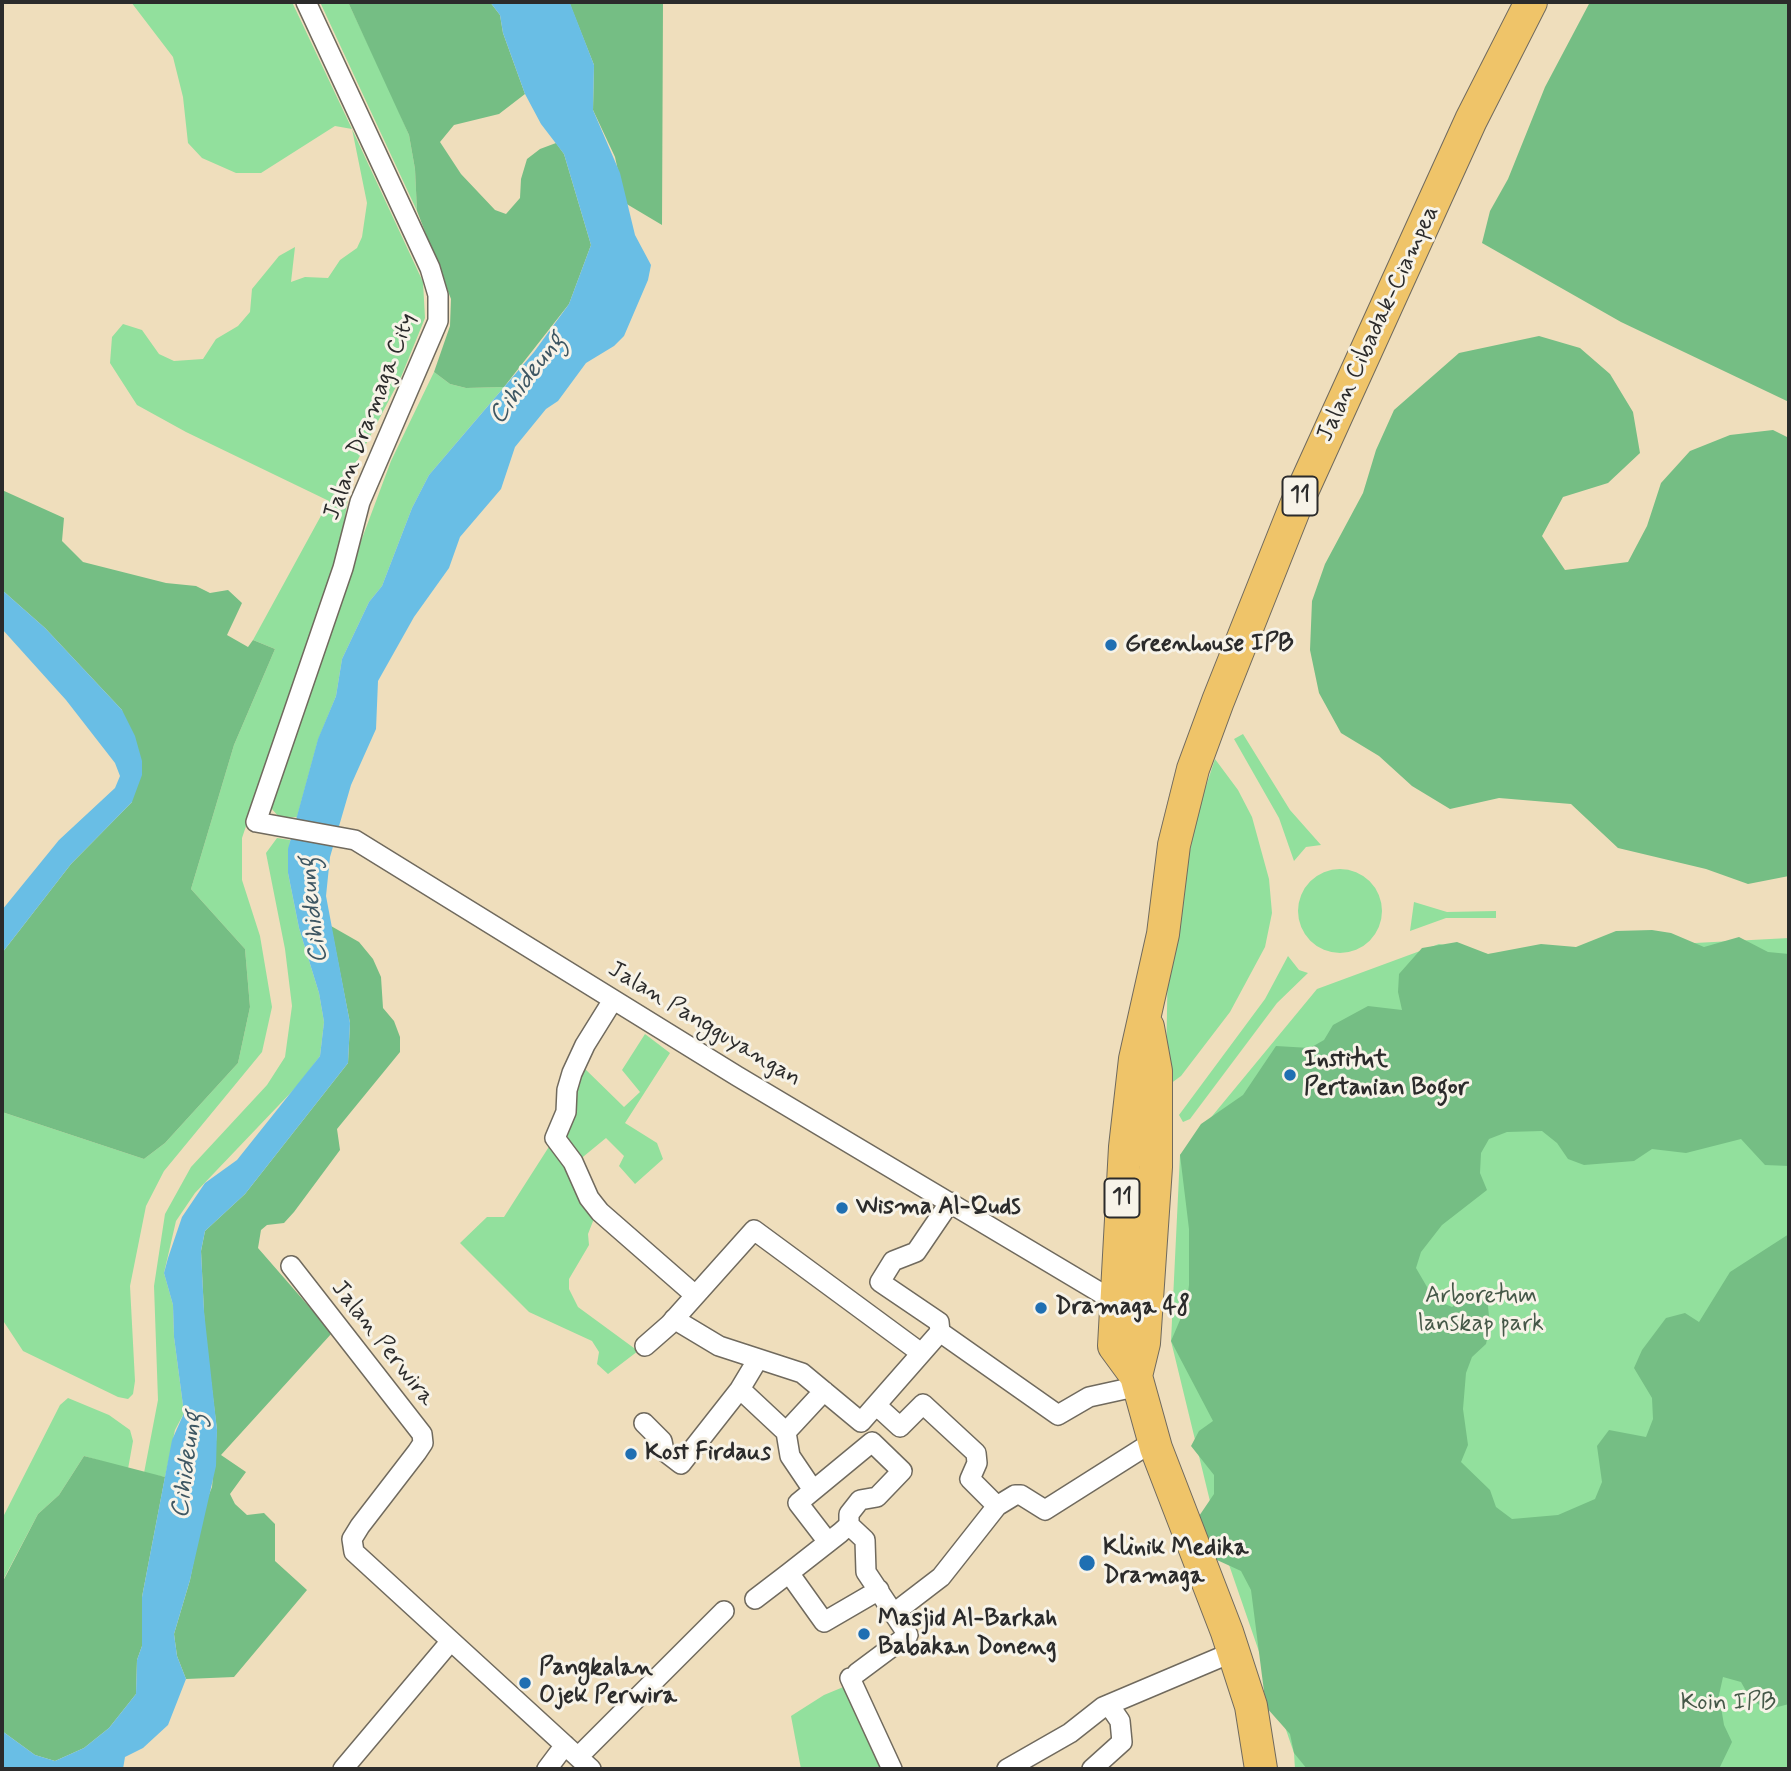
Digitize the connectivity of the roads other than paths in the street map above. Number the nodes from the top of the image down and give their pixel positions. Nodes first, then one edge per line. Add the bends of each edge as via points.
1 (306, 2) edge
2 (1531, 2) edge
3 (256, 822) joint
4 (613, 1000) junction
5 (1146, 1016) junction
6 (950, 1202) junction
7 (291, 1266) dead end
8 (695, 1295) junction
9 (1116, 1302) junction
10 (674, 1319) junction
11 (940, 1332) junction
12 (645, 1346) dead end
13 (920, 1353) junction
14 (758, 1359) junction
15 (1137, 1381) junction
16 (740, 1389) junction
17 (824, 1391) junction
18 (876, 1405) junction
19 (644, 1423) dead end
20 (786, 1432) junction
21 (1154, 1441) junction
22 (813, 1490) junction
23 (997, 1506) junction
24 (849, 1525) junction
25 (828, 1542) junction
26 (789, 1573) junction
27 (878, 1590) junction
28 (755, 1599) dead end
29 (724, 1611) dead end
30 (894, 1613) junction
31 (450, 1643) junction
32 (1233, 1652) junction
33 (1109, 1705) junction
34 (578, 1757) edge
35 (343, 1769) edge
36 (547, 1769) edge
37 (892, 1769) edge
38 (1007, 1769) edge
39 (1092, 1769) edge
40 (1261, 1769) edge

1 - 3 street, Jalan Dramaga City via 430,268 438,295 438,321 360,502 343,568
2 - 5 highway, Jalan Cibadak-Ciampea / 11 via 1471,120 1296,506 1218,701 1193,769 1174,845 1163,934
3 - 4 street, Jalan Pangguyangan via 355,840
4 - 6 street, Jalan Pangguyangan
4 - 8 street via 572,1073 566,1112 555,1138 600,1212
5 - 9 highway, 11 via 1127,1124
5 - 15 highway, 11 via 1156,1071 1156,1167 1144,1343
6 - 9 street, Jalan Pangguyangan
6 - 11 street via 916,1252 893,1261 880,1282 939,1322
7 - 31 street, Jalan Perwira via 422,1434 423,1443 352,1539 354,1552
8 - 10 street
8 - 13 street via 754,1230
9 - 15 highway, 11 via 1114,1346
10 - 12 street
10 - 14 street via 719,1346
11 - 13 street
11 - 15 street via 1058,1415 1089,1397
13 - 18 street
14 - 16 street
14 - 17 street via 802,1373
15 - 21 highway, 11
16 - 19 street via 681,1464 664,1451 662,1441
16 - 20 street
17 - 18 street via 860,1422
17 - 20 street
18 - 23 street via 900,1427 923,1404 976,1453 970,1479
20 - 22 street via 790,1456
21 - 23 street via 1045,1510 1021,1495
21 - 32 highway, 11
22 - 24 street via 872,1442 902,1471 877,1497 860,1500 849,1514
22 - 25 street via 798,1503
23 - 30 street via 941,1577
24 - 25 street
24 - 27 street via 865,1540 866,1572
25 - 26 street
26 - 27 street via 824,1622
26 - 28 street
27 - 30 street
29 - 34 street
30 - 37 street via 908,1635 854,1676
31 - 34 street, Jalan Perwira
31 - 35 street
32 - 33 street
32 - 40 highway, 11 via 1251,1706
33 - 38 street
33 - 39 street via 1120,1721 1122,1742
34 - 36 street

